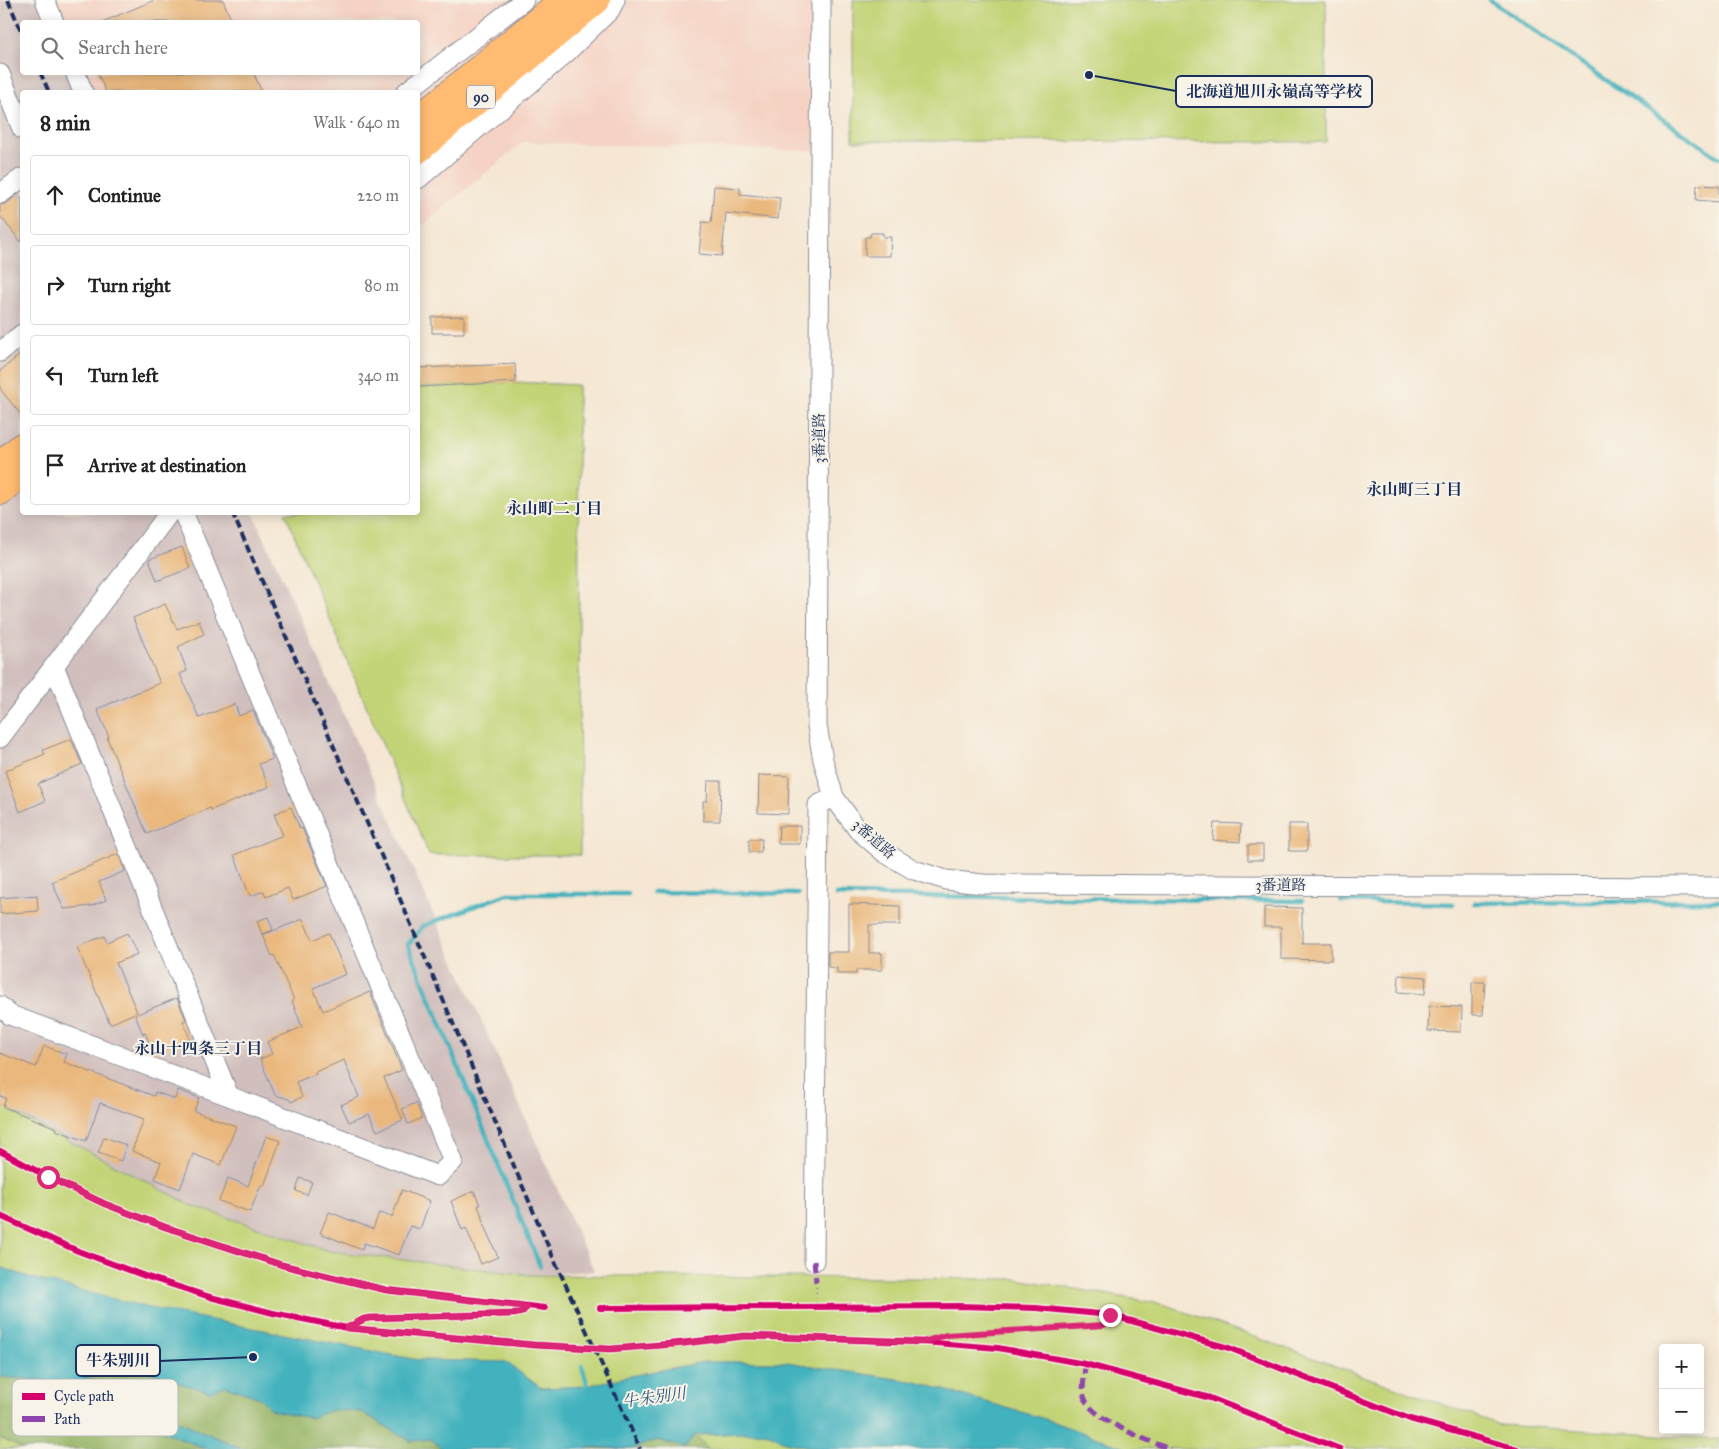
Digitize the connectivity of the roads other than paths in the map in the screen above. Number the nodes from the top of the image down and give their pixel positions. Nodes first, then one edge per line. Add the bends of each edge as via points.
1 (45, 0) edge
2 (524, 0) edge
3 (564, 0) edge
4 (596, 0) edge
5 (616, 0) edge
6 (821, 0) edge
7 (53, 20) edge
8 (538, 36) junction
9 (0, 74) edge
10 (76, 75) edge
11 (82, 90) edge
12 (409, 90) edge
13 (420, 119) edge
14 (20, 124) edge
15 (420, 147) edge
16 (420, 177) edge
17 (20, 179) edge
18 (0, 194) edge
19 (20, 336) edge
20 (0, 352) edge
21 (20, 449) edge
22 (0, 466) edge
23 (20, 474) edge
24 (0, 491) edge
25 (168, 515) edge
26 (184, 515) edge
27 (54, 666) junction
28 (0, 738) edge
29 (834, 797) junction
30 (1719, 887) edge
31 (0, 1006) edge
32 (229, 1096) junction
33 (814, 1261) dead end

1 - 7 street
2 - 12 street
3 - 8 main road, 90
4 - 8 main road, 90
5 - 16 street via 566,53
6 - 29 street, 3番道路 via 817,726
8 - 13 main road, 90
8 - 15 main road, 90
9 - 14 street
10 - 11 street
17 - 18 street
19 - 20 street
21 - 22 main road
23 - 24 main road
25 - 27 street
26 - 32 street via 453,1161 438,1176
27 - 28 street
27 - 32 street
29 - 30 street, 3番道路 via 858,830 899,862 946,880 983,884
29 - 33 street via 818,805
31 - 32 street via 10,1015

